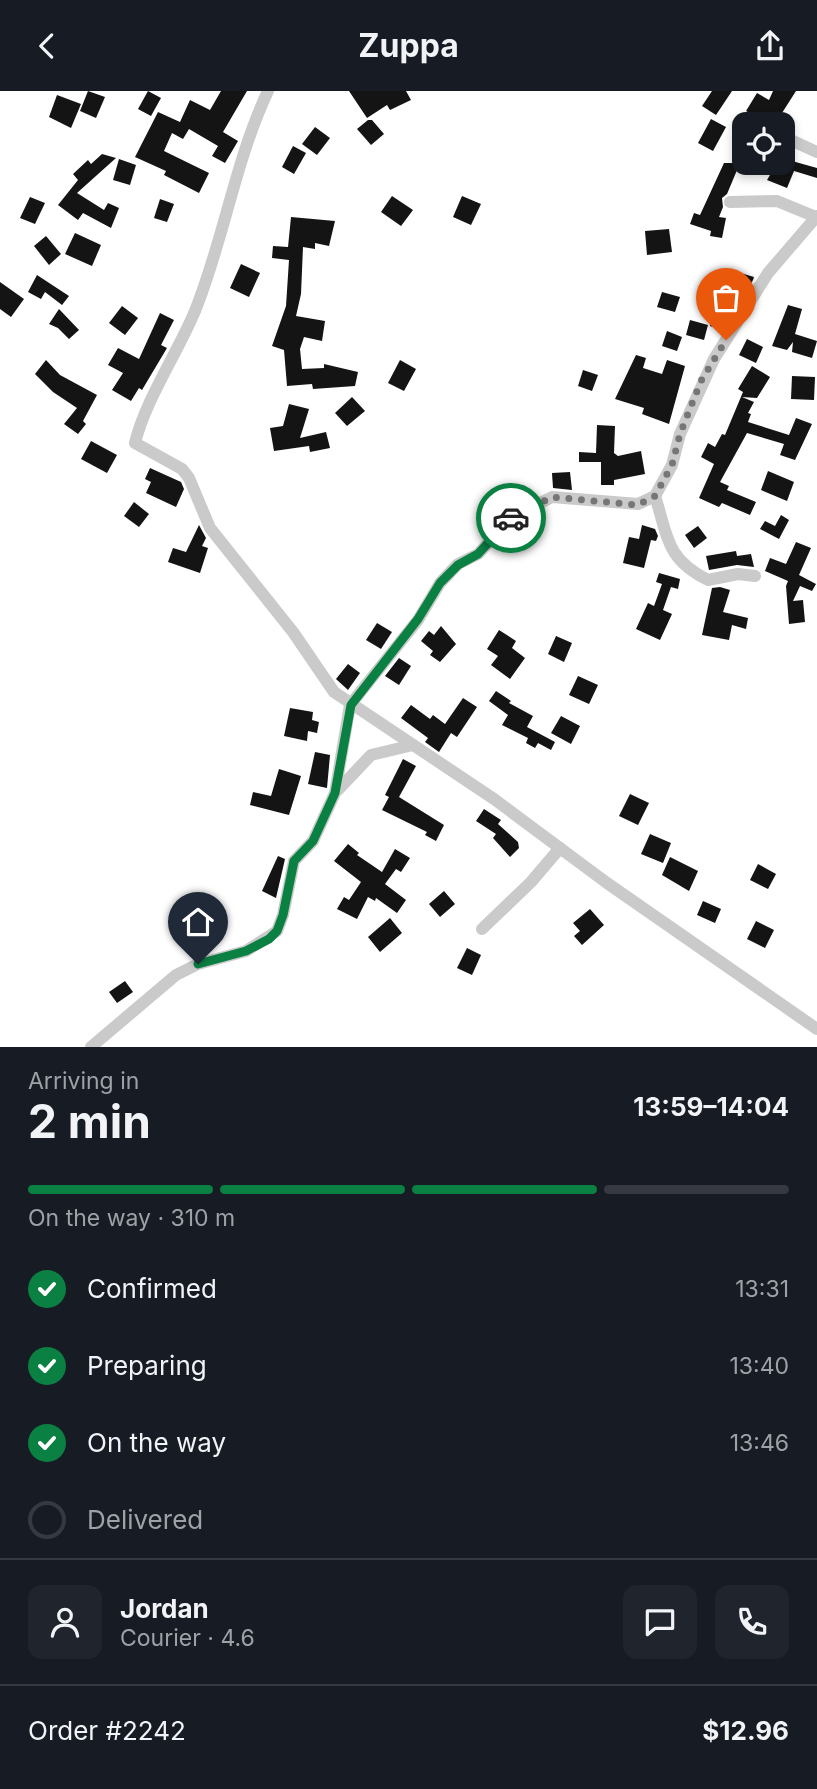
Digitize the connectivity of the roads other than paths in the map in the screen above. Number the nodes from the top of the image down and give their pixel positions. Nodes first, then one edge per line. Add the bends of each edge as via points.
1 (268, 91) edge
2 (795, 142) edge
3 (817, 152) edge
4 (730, 202) dead end
5 (816, 216) edge
6 (655, 496) junction
7 (755, 576) dead end
8 (351, 705) junction
9 (413, 745) junction
10 (335, 793) junction
11 (560, 848) junction
12 (482, 929) dead end
13 (817, 1030) edge
14 (91, 1047) edge

1 - 8 street via 194,312 135,443 189,478 210,528 328,684
2 - 3 street
4 - 5 street via 777,201
5 - 6 street via 768,273 714,359
6 - 7 street via 674,554 683,566 708,580
6 - 8 street via 638,505 552,497 511,518 478,554 440,583
8 - 9 street
8 - 10 street
9 - 10 street via 371,755
9 - 11 street
10 - 14 street via 313,841 294,861 283,915 269,939 176,975
11 - 12 street
11 - 13 street

